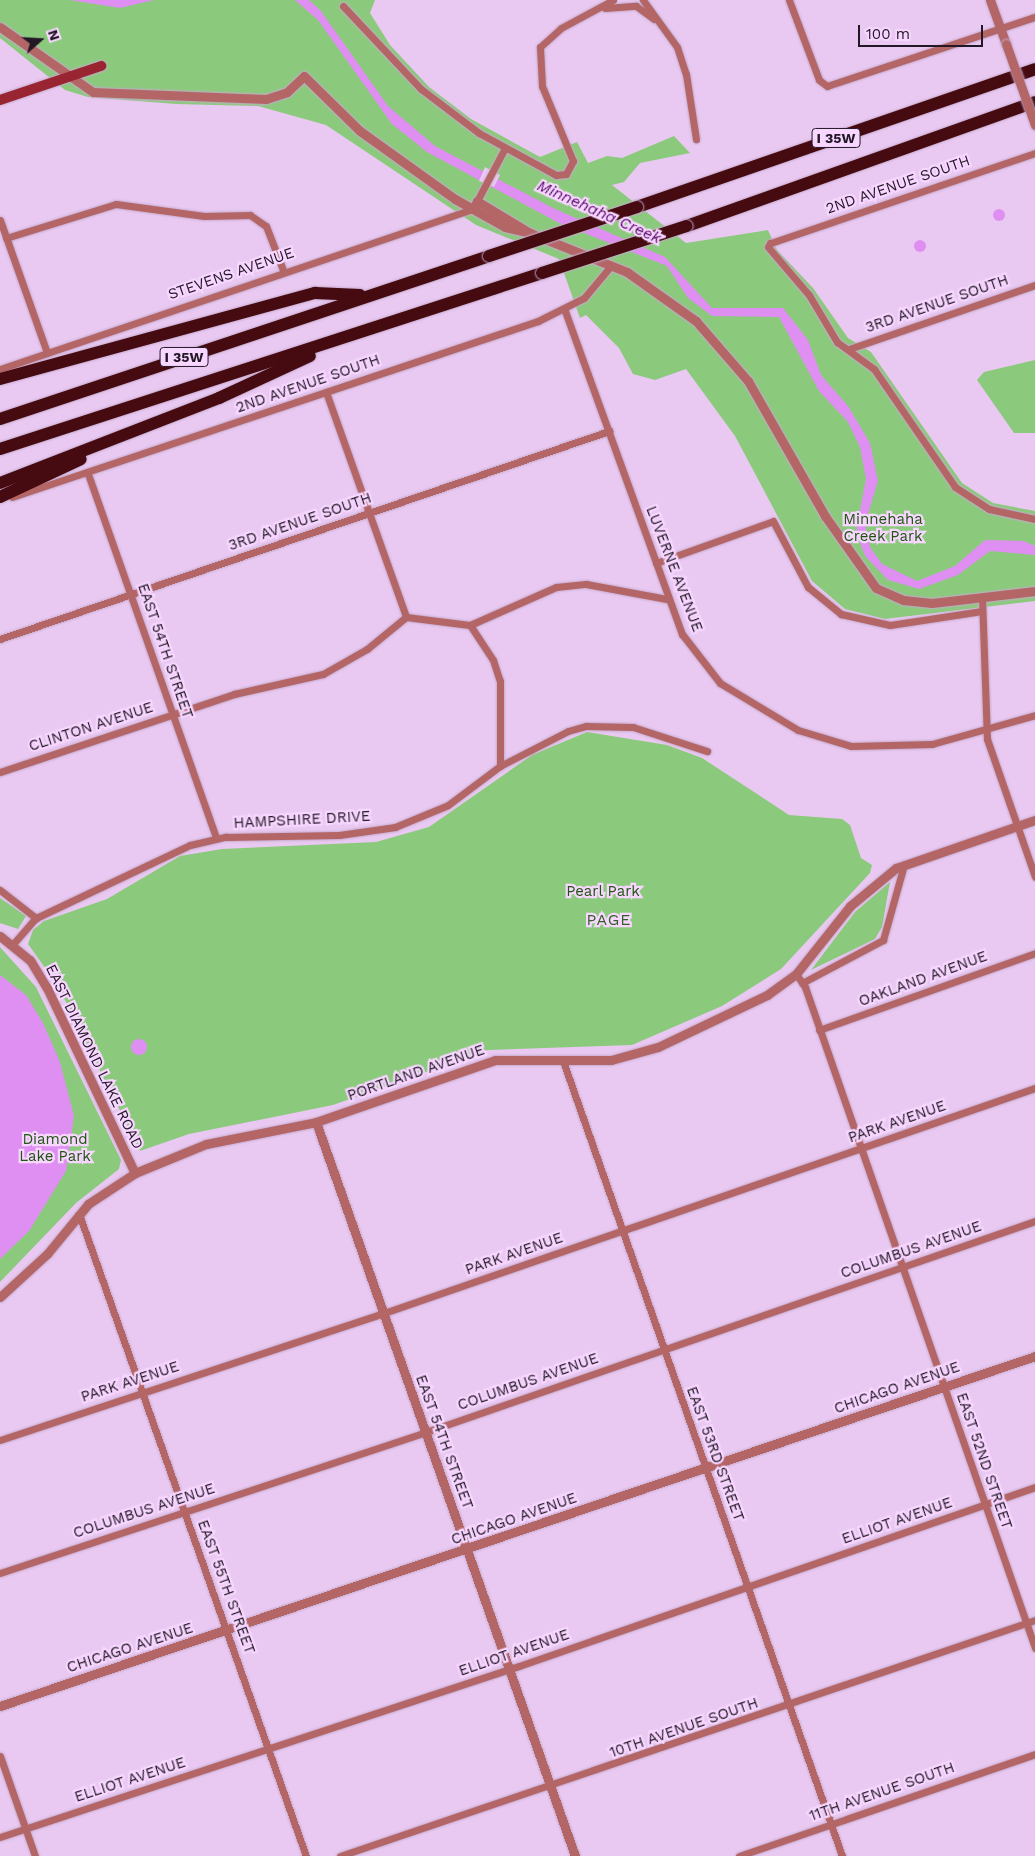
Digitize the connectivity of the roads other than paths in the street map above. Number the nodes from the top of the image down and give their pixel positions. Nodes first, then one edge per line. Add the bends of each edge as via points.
1 (613, 0) edge
2 (643, 0) edge
3 (789, 0) edge
4 (990, 0) edge
5 (343, 6) dead end
6 (588, 13) junction
7 (1035, 18) edge
8 (662, 25) junction
9 (0, 26) edge
10 (1001, 29) junction
11 (101, 66) dead end
12 (1035, 69) edge
13 (67, 76) junction
14 (0, 100) edge
15 (1035, 102) edge
16 (1035, 125) edge
17 (696, 139) dead end
18 (505, 148) junction
19 (1035, 153) edge
20 (475, 205) junction
21 (0, 220) edge
22 (6, 238) junction
23 (610, 267) junction
24 (283, 270) junction
25 (1035, 285) edge
26 (368, 296) junction
27 (565, 311) junction
28 (345, 340) junction
29 (849, 350) junction
30 (47, 353) junction
31 (0, 369) edge
32 (0, 379) edge
33 (326, 392) junction
34 (0, 419) edge
35 (162, 421) junction
36 (608, 431) junction
37 (0, 449) edge
38 (88, 474) junction
39 (0, 483) edge
40 (0, 499) edge
41 (369, 512) junction
42 (1035, 519) edge
43 (656, 563) junction
44 (1035, 591) edge
45 (131, 595) junction
46 (982, 597) junction
47 (667, 599) junction
48 (982, 611) junction
49 (406, 617) junction
50 (470, 625) junction
51 (0, 640) edge
52 (173, 714) junction
53 (1035, 715) edge
54 (987, 731) junction
55 (707, 751) dead end
56 (500, 766) junction
57 (0, 772) edge
58 (1035, 820) edge
59 (1018, 826) junction
60 (216, 838) junction
61 (904, 865) junction
62 (1035, 877) edge
63 (0, 890) edge
64 (36, 918) junction
65 (0, 936) edge
66 (13, 944) junction
67 (1035, 953) edge
68 (796, 974) junction
69 (802, 983) junction
70 (819, 1030) junction
71 (563, 1061) junction
72 (1035, 1088) edge
73 (316, 1122) junction
74 (861, 1149) junction
75 (136, 1173) junction
76 (79, 1214) junction
77 (1035, 1222) edge
78 (622, 1231) junction
79 (902, 1267) junction
80 (0, 1297) edge
81 (384, 1313) junction
82 (664, 1349) junction
83 (1035, 1356) edge
84 (944, 1387) junction
85 (142, 1393) junction
86 (426, 1432) junction
87 (0, 1440) edge
88 (706, 1469) junction
89 (1035, 1488) edge
90 (985, 1505) junction
91 (184, 1512) junction
92 (468, 1550) junction
93 (0, 1573) edge
94 (747, 1587) junction
95 (1035, 1620) edge
96 (1026, 1623) junction
97 (227, 1630) junction
98 (1035, 1648) edge
99 (510, 1669) junction
100 (0, 1706) edge
101 (789, 1706) junction
102 (268, 1749) junction
103 (1035, 1754) edge
104 (0, 1756) edge
105 (551, 1788) junction
106 (831, 1824) junction
107 (26, 1828) junction
108 (0, 1837) edge
109 (35, 1856) edge
110 (306, 1856) edge
111 (340, 1856) edge
112 (575, 1856) edge
113 (739, 1856) edge
114 (842, 1856) edge

1 - 6 street
2 - 8 street
3 - 10 street via 819,80 827,86
4 - 10 street
5 - 18 street via 421,89
6 - 8 street via 615,5 636,6
6 - 18 street via 561,28 540,47 542,86 573,161 566,174 556,175
7 - 10 street
8 - 17 street via 686,74
9 - 13 street
10 - 16 street, bridge
11 - 13 main road
12 - 26 highway, I 35W, bridge
13 - 14 main road
13 - 20 street via 93,92 266,99 287,92 304,76 360,131
15 - 28 highway, I 35W, bridge via 687,226
18 - 20 street
19 - 29 street, 2ND AVENUE SOUTH via 770,242 769,253 797,281 837,342
20 - 23 street
20 - 24 street, STEVENS AVENUE
21 - 22 street
22 - 24 street via 97,207 125,204 204,216 250,215 271,235
22 - 30 street
23 - 27 street, 2ND AVENUE SOUTH via 592,290
23 - 46 street via 662,294 726,352 769,412 841,543 876,588 916,602
24 - 30 street, STEVENS AVENUE
25 - 29 street, 3RD AVENUE SOUTH
26 - 32 highway via 315,293
26 - 34 highway, I 35W
27 - 33 street, 2ND AVENUE SOUTH
27 - 36 street, LUVERNE AVENUE
28 - 35 highway
28 - 37 highway, I 35W
29 - 42 street via 874,369 955,487 989,509
30 - 31 street, STEVENS AVENUE
33 - 38 street, 2ND AVENUE SOUTH
33 - 41 street
35 - 39 highway
35 - 40 highway
36 - 41 street, 3RD AVENUE SOUTH
36 - 43 street, LUVERNE AVENUE
38 - 40 street, 2ND AVENUE SOUTH
38 - 45 street, EAST 54TH STREET
41 - 45 street, 3RD AVENUE SOUTH
41 - 49 street
43 - 47 street, LUVERNE AVENUE
43 - 48 street via 773,521 808,587 842,614 890,625
44 - 46 street
45 - 51 street, 3RD AVENUE SOUTH
45 - 52 street, EAST 54TH STREET
46 - 48 street
47 - 50 street via 586,584 556,587
47 - 54 street, LUVERNE AVENUE via 693,652 720,683 798,730 824,740 878,748 932,744
48 - 54 street
49 - 50 street
49 - 52 street, CLINTON AVENUE via 366,650 323,674 234,694
50 - 56 street via 493,660 500,681
52 - 57 street, CLINTON AVENUE
52 - 60 street, EAST 54TH STREET
53 - 54 street, LUVERNE AVENUE
54 - 59 street
55 - 56 street, HAMPSHIRE DRIVE via 632,727 586,726 550,738
56 - 60 street, HAMPSHIRE DRIVE via 448,805 395,827 338,835
58 - 59 street, PORTLAND AVENUE
59 - 61 street, PORTLAND AVENUE
59 - 62 street
60 - 64 street, HAMPSHIRE DRIVE via 172,852 96,893
61 - 68 street, PORTLAND AVENUE via 850,906
61 - 69 street via 883,940 868,952
63 - 64 street
64 - 66 street, HAMPSHIRE DRIVE
65 - 66 street, EAST DIAMOND LAKE ROAD
66 - 75 street, EAST DIAMOND LAKE ROAD via 30,960 47,988
67 - 70 street, OAKLAND AVENUE
68 - 69 street, EAST 52ND STREET
68 - 71 street, PORTLAND AVENUE via 766,995 658,1047 611,1060
69 - 70 street, EAST 52ND STREET
70 - 74 street, EAST 52ND STREET
71 - 73 street, PORTLAND AVENUE via 495,1060
71 - 78 street, EAST 53RD STREET
72 - 74 street, PARK AVENUE
73 - 75 street, PORTLAND AVENUE via 242,1134
73 - 81 street, EAST 54TH STREET
74 - 78 street, PARK AVENUE
74 - 79 street, EAST 52ND STREET
75 - 76 street, PORTLAND AVENUE via 98,1196
76 - 80 street, PORTLAND AVENUE via 48,1254
76 - 85 street, EAST 55TH STREET
77 - 79 street, COLUMBUS AVENUE
78 - 81 street, PARK AVENUE
78 - 82 street, EAST 53RD STREET
79 - 82 street, COLUMBUS AVENUE
79 - 84 street, EAST 52ND STREET
81 - 85 street, PARK AVENUE
81 - 86 street, EAST 54TH STREET
82 - 86 street, COLUMBUS AVENUE
82 - 88 street, EAST 53RD STREET
83 - 84 street, CHICAGO AVENUE
84 - 88 street, CHICAGO AVENUE
84 - 90 street, EAST 52ND STREET
85 - 87 street, PARK AVENUE
85 - 91 street, EAST 55TH STREET
86 - 91 street, COLUMBUS AVENUE
86 - 92 street, EAST 54TH STREET
88 - 92 street, CHICAGO AVENUE
88 - 94 street, EAST 53RD STREET
89 - 90 street, ELLIOT AVENUE
90 - 94 street, ELLIOT AVENUE
90 - 96 street, EAST 52ND STREET
91 - 93 street, COLUMBUS AVENUE
91 - 97 street, EAST 55TH STREET
92 - 97 street, CHICAGO AVENUE
92 - 99 street, EAST 54TH STREET
94 - 99 street, ELLIOT AVENUE
94 - 101 street, EAST 53RD STREET
95 - 96 street, 10TH AVENUE SOUTH
96 - 98 street, EAST 52ND STREET
96 - 101 street, 10TH AVENUE SOUTH
97 - 100 street, CHICAGO AVENUE
97 - 102 street, EAST 55TH STREET
99 - 102 street, ELLIOT AVENUE
99 - 105 street, EAST 54TH STREET
101 - 105 street, 10TH AVENUE SOUTH
101 - 106 street, EAST 53RD STREET
102 - 107 street, ELLIOT AVENUE
102 - 110 street, EAST 55TH STREET
103 - 106 street, 11TH AVENUE SOUTH
104 - 107 street
105 - 111 street, 10TH AVENUE SOUTH
105 - 112 street, EAST 54TH STREET
106 - 113 street, 11TH AVENUE SOUTH
106 - 114 street, EAST 53RD STREET
107 - 108 street, ELLIOT AVENUE
107 - 109 street

